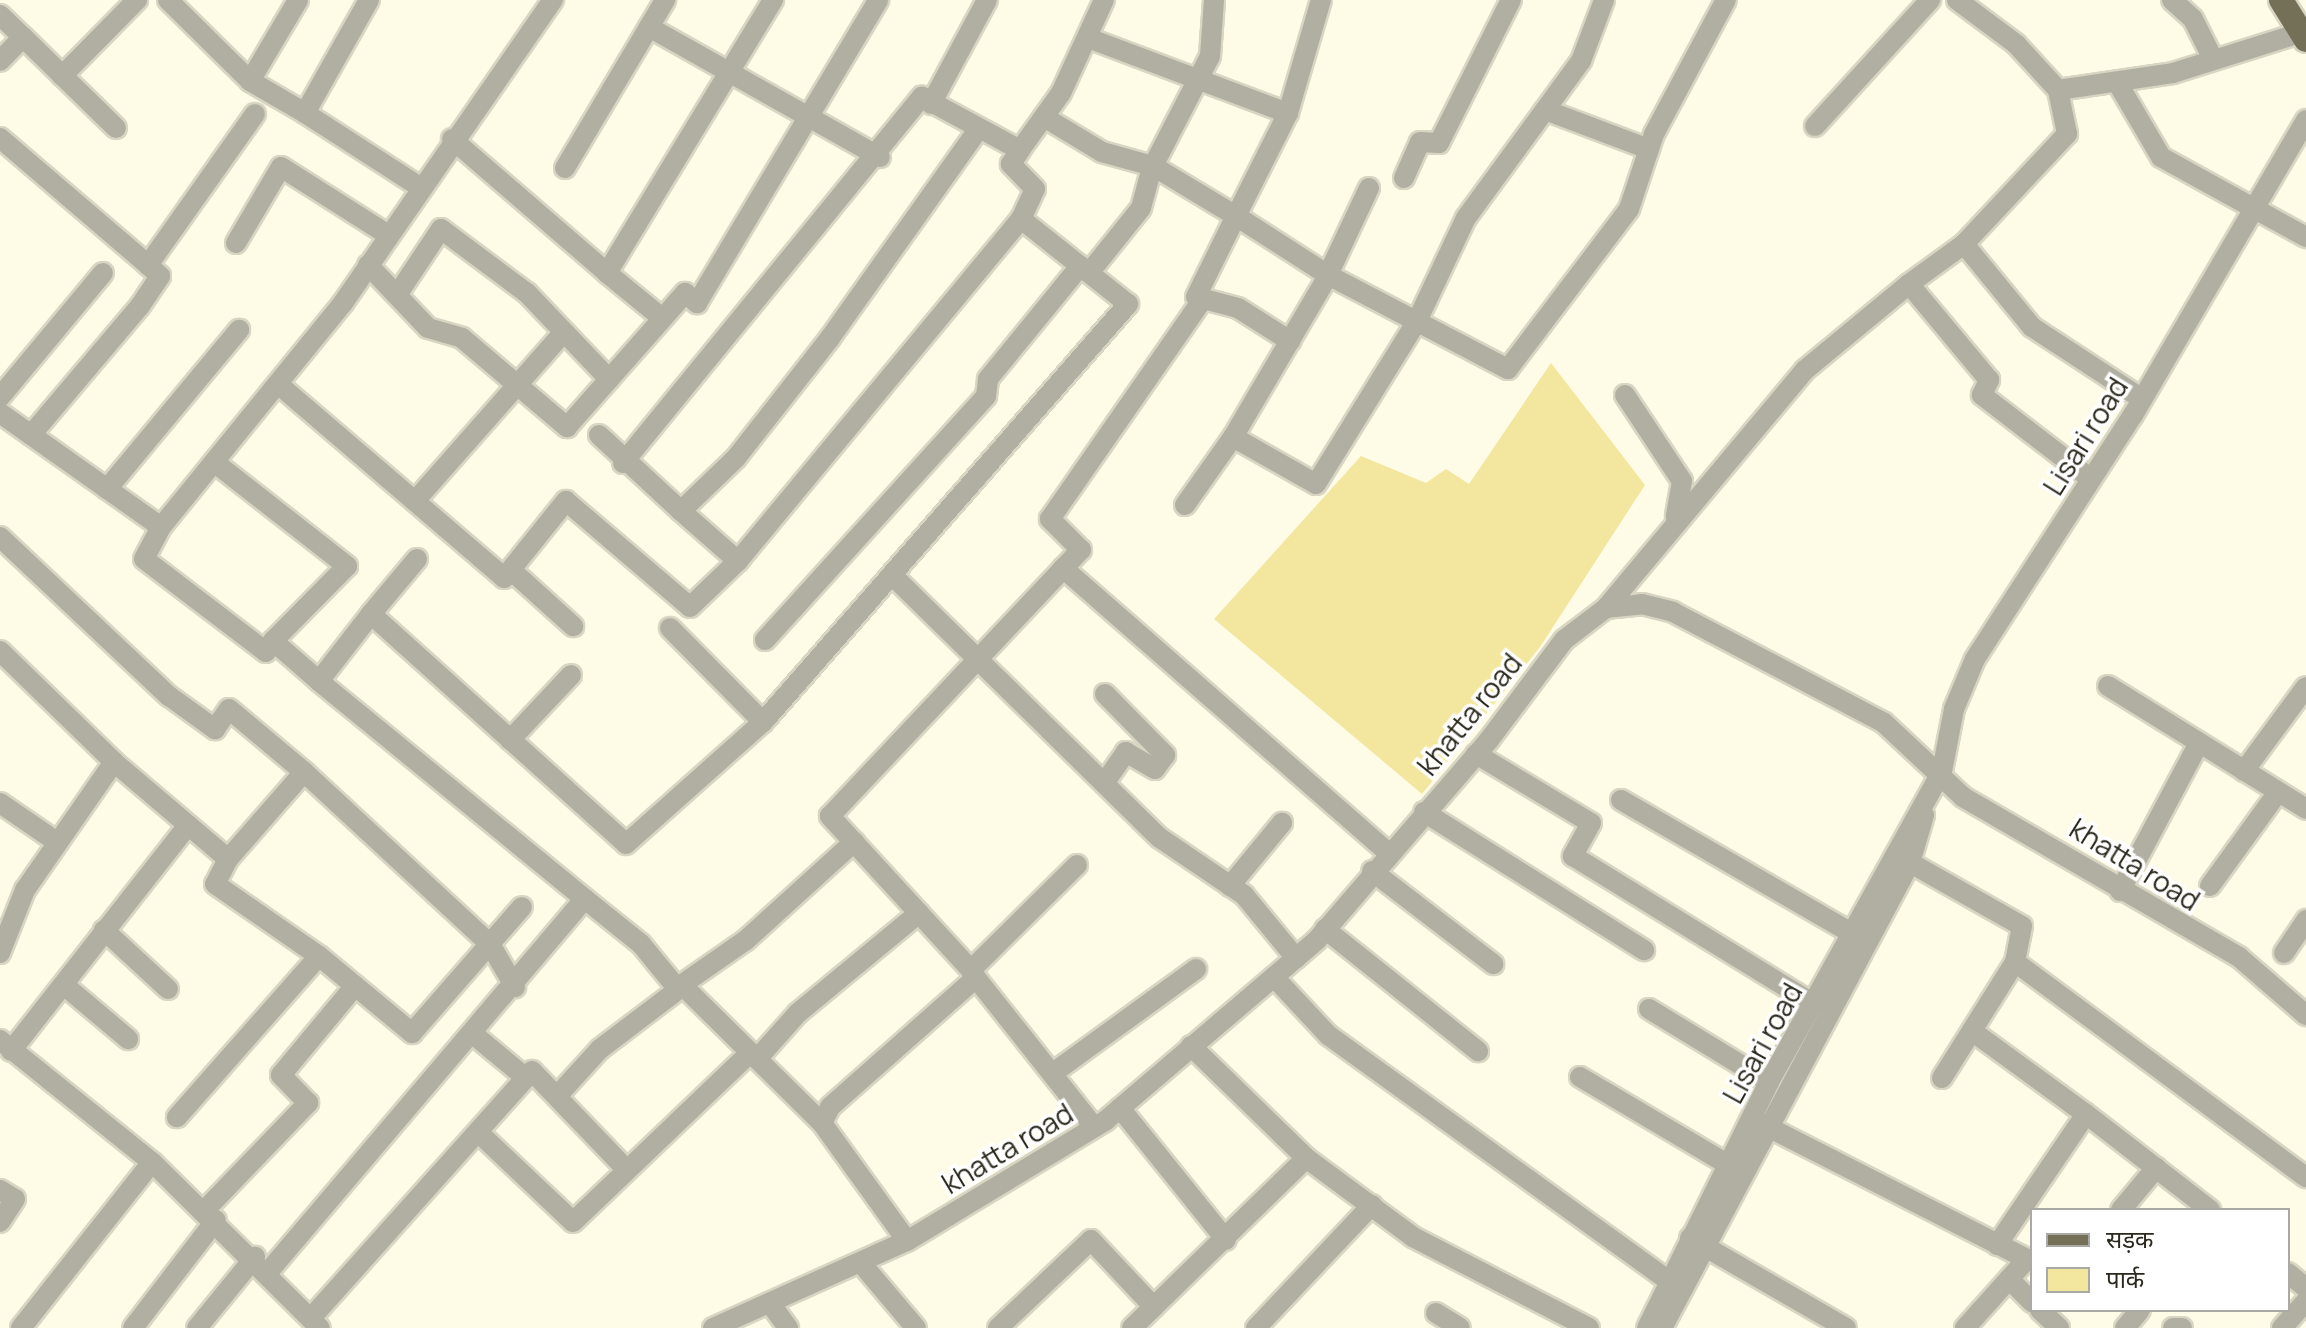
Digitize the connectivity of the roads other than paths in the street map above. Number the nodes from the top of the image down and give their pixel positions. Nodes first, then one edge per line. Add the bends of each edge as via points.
1 (137, 0) edge
2 (168, 0) edge
3 (298, 0) edge
4 (369, 0) edge
5 (553, 0) edge
6 (665, 0) edge
7 (773, 0) edge
8 (878, 0) edge
9 (987, 0) edge
10 (1104, 0) edge
11 (1214, 0) edge
12 (1321, 0) edge
13 (1511, 0) edge
14 (1604, 0) edge
15 (1726, 0) edge
16 (1930, 0) edge
17 (1957, 0) edge
18 (2281, 0) edge
19 (2182, 3) edge
20 (0, 15) edge
21 (649, 27) junction
22 (23, 37) junction
23 (2303, 37) edge
24 (1088, 38) junction
25 (2213, 59) junction
26 (0, 61) edge
27 (728, 74) junction
28 (62, 76) junction
29 (250, 81) junction
30 (1198, 81) junction
31 (2117, 82) junction
32 (2058, 90) junction
33 (931, 104) junction
34 (1545, 110) junction
35 (305, 113) junction
36 (1288, 113) junction
37 (255, 114) dead end
38 (810, 114) junction
39 (1044, 117) junction
40 (2306, 120) edge
41 (1815, 126) dead end
42 (116, 128) dead end
43 (973, 137) dead end
44 (0, 138) edge
45 (452, 139) junction
46 (1649, 149) junction
47 (1020, 150) junction
48 (880, 157) junction
49 (1153, 166) junction
50 (565, 168) dead end
51 (1404, 178) dead end
52 (420, 187) junction
53 (1369, 188) dead end
54 (2256, 207) junction
55 (1236, 216) junction
56 (1021, 219) junction
57 (388, 235) junction
58 (2306, 237) edge
59 (236, 243) dead end
60 (1964, 244) junction
61 (148, 265) junction
62 (368, 265) junction
63 (1085, 269) junction
64 (103, 273) dead end
65 (607, 273) junction
66 (1328, 275) junction
67 (1909, 284) junction
68 (397, 295) junction
69 (1203, 299) junction
70 (662, 318) junction
71 (1417, 321) junction
72 (239, 330) dead end
73 (564, 332) junction
74 (1290, 341) junction
75 (609, 379) junction
76 (278, 384) junction
77 (517, 385) junction
78 (1625, 395) dead end
79 (0, 397) edge
80 (2142, 399) junction
81 (0, 413) edge
82 (31, 435) junction
83 (599, 435) dead end
84 (1233, 437) junction
85 (214, 462) junction
86 (623, 463) junction
87 (2091, 479) junction
88 (107, 489) junction
89 (415, 501) junction
90 (1185, 505) dead end
91 (681, 511) junction
92 (1676, 516) junction
93 (161, 527) junction
94 (0, 537) edge
95 (417, 559) dead end
96 (738, 561) junction
97 (1063, 568) junction
98 (511, 570) junction
99 (893, 576) junction
100 (1606, 608) junction
101 (371, 614) junction
102 (573, 626) dead end
103 (670, 628) dead end
104 (765, 640) dead end
105 (273, 641) junction
106 (0, 651) edge
107 (980, 657) junction
108 (571, 675) dead end
109 (319, 681) junction
110 (2108, 686) dead end
111 (2306, 687) edge
112 (1105, 694) dead end
113 (2297, 716) edge
114 (763, 722) junction
115 (510, 740) junction
116 (2199, 743) junction
117 (1476, 754) junction
118 (114, 762) junction
119 (2244, 771) junction
120 (304, 772) junction
121 (1937, 779) junction
122 (1106, 781) junction
123 (2278, 792) junction
124 (1621, 800) dead end
125 (0, 803) edge
126 (2306, 809) edge
127 (1424, 812) junction
128 (1282, 823) dead end
129 (188, 825) junction
130 (48, 836) dead end
131 (854, 842) junction
132 (1388, 853) junction
133 (1902, 858) junction
134 (228, 859) junction
135 (1077, 865) dead end
136 (1372, 871) junction
137 (1230, 886) junction
138 (2210, 886) dead end
139 (2120, 891) junction
140 (585, 899) junction
141 (522, 907) dead end
142 (919, 913) junction
143 (2306, 920) edge
144 (1325, 929) junction
145 (104, 930) junction
146 (1855, 935) junction
147 (490, 944) junction
148 (1644, 950) dead end
149 (2284, 953) dead end
150 (0, 954) edge
151 (319, 956) junction
152 (1296, 958) junction
153 (2015, 962) junction
154 (1493, 964) dead end
155 (1196, 969) dead end
156 (973, 974) junction
157 (1274, 977) junction
158 (64, 985) junction
159 (355, 986) junction
160 (683, 986) junction
161 (515, 987) junction
162 (168, 989) dead end
163 (1814, 1004) junction
164 (1649, 1009) dead end
165 (2306, 1015) edge
166 (1972, 1031) junction
167 (473, 1034) junction
168 (128, 1039) dead end
169 (6, 1046) edge
170 (1191, 1046) junction
171 (1478, 1051) dead end
172 (754, 1056) junction
173 (1053, 1073) junction
174 (1580, 1077) dead end
175 (526, 1078) junction
176 (1942, 1078) dead end
177 (1769, 1082) junction
178 (559, 1094) junction
179 (1120, 1108) junction
180 (2086, 1114) junction
181 (177, 1117) dead end
182 (1752, 1118) junction
183 (822, 1123) junction
184 (1094, 1127) junction
185 (1771, 1128) junction
186 (479, 1133) junction
187 (1306, 1158) junction
188 (152, 1162) junction
189 (1729, 1165) junction
190 (2156, 1168) junction
191 (626, 1169) junction
192 (2306, 1177) edge
193 (0, 1190) edge
194 (1372, 1205) junction
195 (2123, 1208) edge
196 (2207, 1208) edge
197 (211, 1215) junction
198 (0, 1222) edge
199 (1226, 1240) junction
200 (907, 1241) junction
201 (1695, 1241) junction
202 (1997, 1245) junction
203 (861, 1263) junction
204 (262, 1264) junction
205 (2290, 1275) edge
206 (1666, 1279) junction
207 (2009, 1279) junction
208 (2306, 1288) edge
209 (2030, 1300) edge
210 (2306, 1301) edge
211 (770, 1303) junction
212 (1154, 1307) junction
213 (2042, 1312) edge
214 (2138, 1312) edge
215 (1436, 1313) dead end
216 (314, 1324) edge
217 (26, 1326) edge
218 (2286, 1327) edge
219 (133, 1328) edge
220 (197, 1328) edge
221 (713, 1328) edge
222 (788, 1328) edge
223 (916, 1328) edge
224 (998, 1328) edge
225 (1132, 1328) edge
226 (1256, 1328) edge
227 (1460, 1328) edge
228 (1589, 1328) edge
229 (1647, 1328) edge
230 (1662, 1328) edge
231 (1846, 1328) edge
232 (1965, 1328) edge
233 (2059, 1328) edge
234 (2125, 1328) edge
235 (2173, 1328) edge
236 (2182, 1328) edge

1 - 28 street
2 - 29 street
3 - 29 street
4 - 35 street
5 - 45 street
6 - 21 street
7 - 27 street
8 - 38 street
9 - 33 street
10 - 24 street
11 - 30 street via 1210,56
12 - 36 street
13 - 51 street via 1439,143 1420,142
14 - 34 street via 1581,61
15 - 46 street
16 - 41 street
17 - 32 street via 2016,44
18 - 23 main road
19 - 25 street
20 - 22 street
21 - 27 street
21 - 50 street
22 - 26 street
22 - 28 street
23 - 25 street
24 - 30 street
24 - 39 street
25 - 31 street
27 - 38 street
27 - 65 street
28 - 42 street
29 - 35 street
30 - 36 street
30 - 49 street
31 - 32 street
31 - 54 street via 2161,157
32 - 60 street via 2067,134
33 - 47 street
33 - 48 street via 922,97
34 - 46 street
34 - 71 street via 1466,218
35 - 52 street
36 - 55 street
37 - 61 street
38 - 48 street
38 - 70 street via 697,303 685,293
39 - 47 street
39 - 49 street via 1102,152
40 - 54 street, Lisari road
43 - 91 street via 830,338 736,458
44 - 61 street
45 - 52 street
45 - 65 street
46 - 71 street via 1629,209 1508,369
47 - 56 street via 1011,164 1035,189
48 - 86 street
49 - 55 street
49 - 63 street via 1141,208
52 - 57 street
53 - 66 street
54 - 58 street
54 - 80 street, Lisari road
55 - 66 street
55 - 69 street via 1219,240 1196,297
56 - 63 street
56 - 96 street
57 - 59 street via 281,167
57 - 62 street
60 - 67 street
60 - 80 street via 2032,327
61 - 82 street via 160,276 140,306
62 - 68 street
62 - 76 street
63 - 99 street via 1128,304
63 - 104 street via 988,379 986,396
64 - 79 street
65 - 70 street
66 - 71 street
66 - 74 street
67 - 87 street via 1989,380 1982,395
67 - 92 street via 1805,370
68 - 73 street via 441,229 527,293
68 - 77 street via 428,328 462,338
69 - 74 street via 1238,308
69 - 97 street via 1050,519 1081,550
70 - 75 street
71 - 84 street via 1316,484
72 - 88 street
73 - 75 street
73 - 77 street
74 - 84 street
75 - 77 street via 567,427
76 - 85 street
76 - 89 street
77 - 89 street
78 - 92 street via 1682,481
80 - 87 street, Lisari road
81 - 82 street
82 - 88 street
83 - 86 street
84 - 90 street
85 - 93 street
85 - 105 street via 347,566
86 - 91 street
87 - 121 street, Lisari road via 1975,659 1954,709
88 - 93 street
89 - 98 street via 504,578
91 - 96 street
92 - 100 street
93 - 105 street via 144,559 266,652
94 - 120 street via 169,696 215,729 229,709
95 - 101 street
96 - 98 street via 690,607 566,501
97 - 107 street
97 - 132 street
98 - 102 street
99 - 107 street
99 - 114 street
100 - 117 street, khatta road via 1564,640
100 - 121 street, khatta road via 1642,604 1673,612 1884,723
101 - 109 street
101 - 115 street
103 - 114 street
105 - 109 street
106 - 118 street
107 - 122 street
107 - 131 street via 830,816
108 - 115 street
109 - 140 street
110 - 116 street
111 - 113 street
112 - 122 street via 1165,755 1155,769 1126,752
113 - 119 street
114 - 115 street via 626,844
116 - 119 street
116 - 139 street
117 - 127 street, khatta road
117 - 163 street via 1591,823 1573,856
118 - 129 street
118 - 150 street via 25,890
119 - 123 street
120 - 134 street
120 - 147 street
121 - 133 street, Lisari road
121 - 139 street, khatta road
122 - 137 street via 1160,838
123 - 126 street
123 - 138 street
124 - 146 street
125 - 130 street
127 - 132 street, khatta road
127 - 148 street
128 - 137 street
129 - 134 street
129 - 145 street
131 - 142 street
131 - 160 street
132 - 136 street, khatta road
133 - 146 street, Lisari road
133 - 153 street via 2022,926
133 - 185 street, Lisari road
134 - 151 street via 215,884
135 - 156 street
136 - 144 street, khatta road
136 - 154 street
137 - 152 street
139 - 165 street, khatta road via 2239,957
140 - 160 street
140 - 161 street
141 - 147 street
142 - 156 street
142 - 172 street
143 - 149 street
144 - 152 street, khatta road
144 - 171 street
145 - 158 street
145 - 162 street
146 - 163 street, Lisari road
147 - 159 street via 412,1033
147 - 161 street
151 - 159 street
151 - 181 street
152 - 157 street, khatta road
153 - 166 street
153 - 192 street
155 - 173 street
156 - 173 street
156 - 183 street via 830,1107
157 - 170 street, khatta road
157 - 206 street via 1328,1035
158 - 168 street
158 - 169 street
159 - 197 street via 281,1075 308,1103
160 - 172 street
160 - 178 street via 600,1049
161 - 167 street
163 - 177 street, Lisari road
164 - 177 street
166 - 176 street
166 - 180 street
167 - 175 street
167 - 204 street
169 - 188 street
170 - 179 street, khatta road
170 - 187 street
172 - 183 street
172 - 191 street
173 - 184 street
174 - 189 street
175 - 178 street via 532,1071
175 - 186 street
177 - 182 street, Lisari road
178 - 191 street
179 - 184 street, khatta road
179 - 199 street
180 - 190 street
180 - 202 street
182 - 185 street
182 - 189 street, Lisari road
183 - 200 street
184 - 200 street, khatta road
185 - 201 street, Lisari road
185 - 202 street
186 - 191 street via 573,1222
186 - 216 street
187 - 194 street
187 - 199 street
188 - 197 street
188 - 217 street
189 - 201 street, Lisari road
190 - 195 street
190 - 196 street
193 - 198 street via 15,1199
194 - 226 street
194 - 228 street via 1413,1237
197 - 204 street
197 - 219 street
199 - 212 street
200 - 203 street, khatta road
201 - 206 street, Lisari road
201 - 230 street, Lisari road
201 - 231 street
202 - 207 street via 2027,1259
203 - 211 street, khatta road
203 - 223 street
204 - 216 street
204 - 220 street
205 - 208 street
206 - 229 street, Lisari road
207 - 209 street
207 - 232 street
210 - 218 street
211 - 221 street, khatta road
211 - 222 street
212 - 224 street via 1091,1240
212 - 225 street
213 - 233 street
214 - 234 street
215 - 227 street
235 - 236 street

